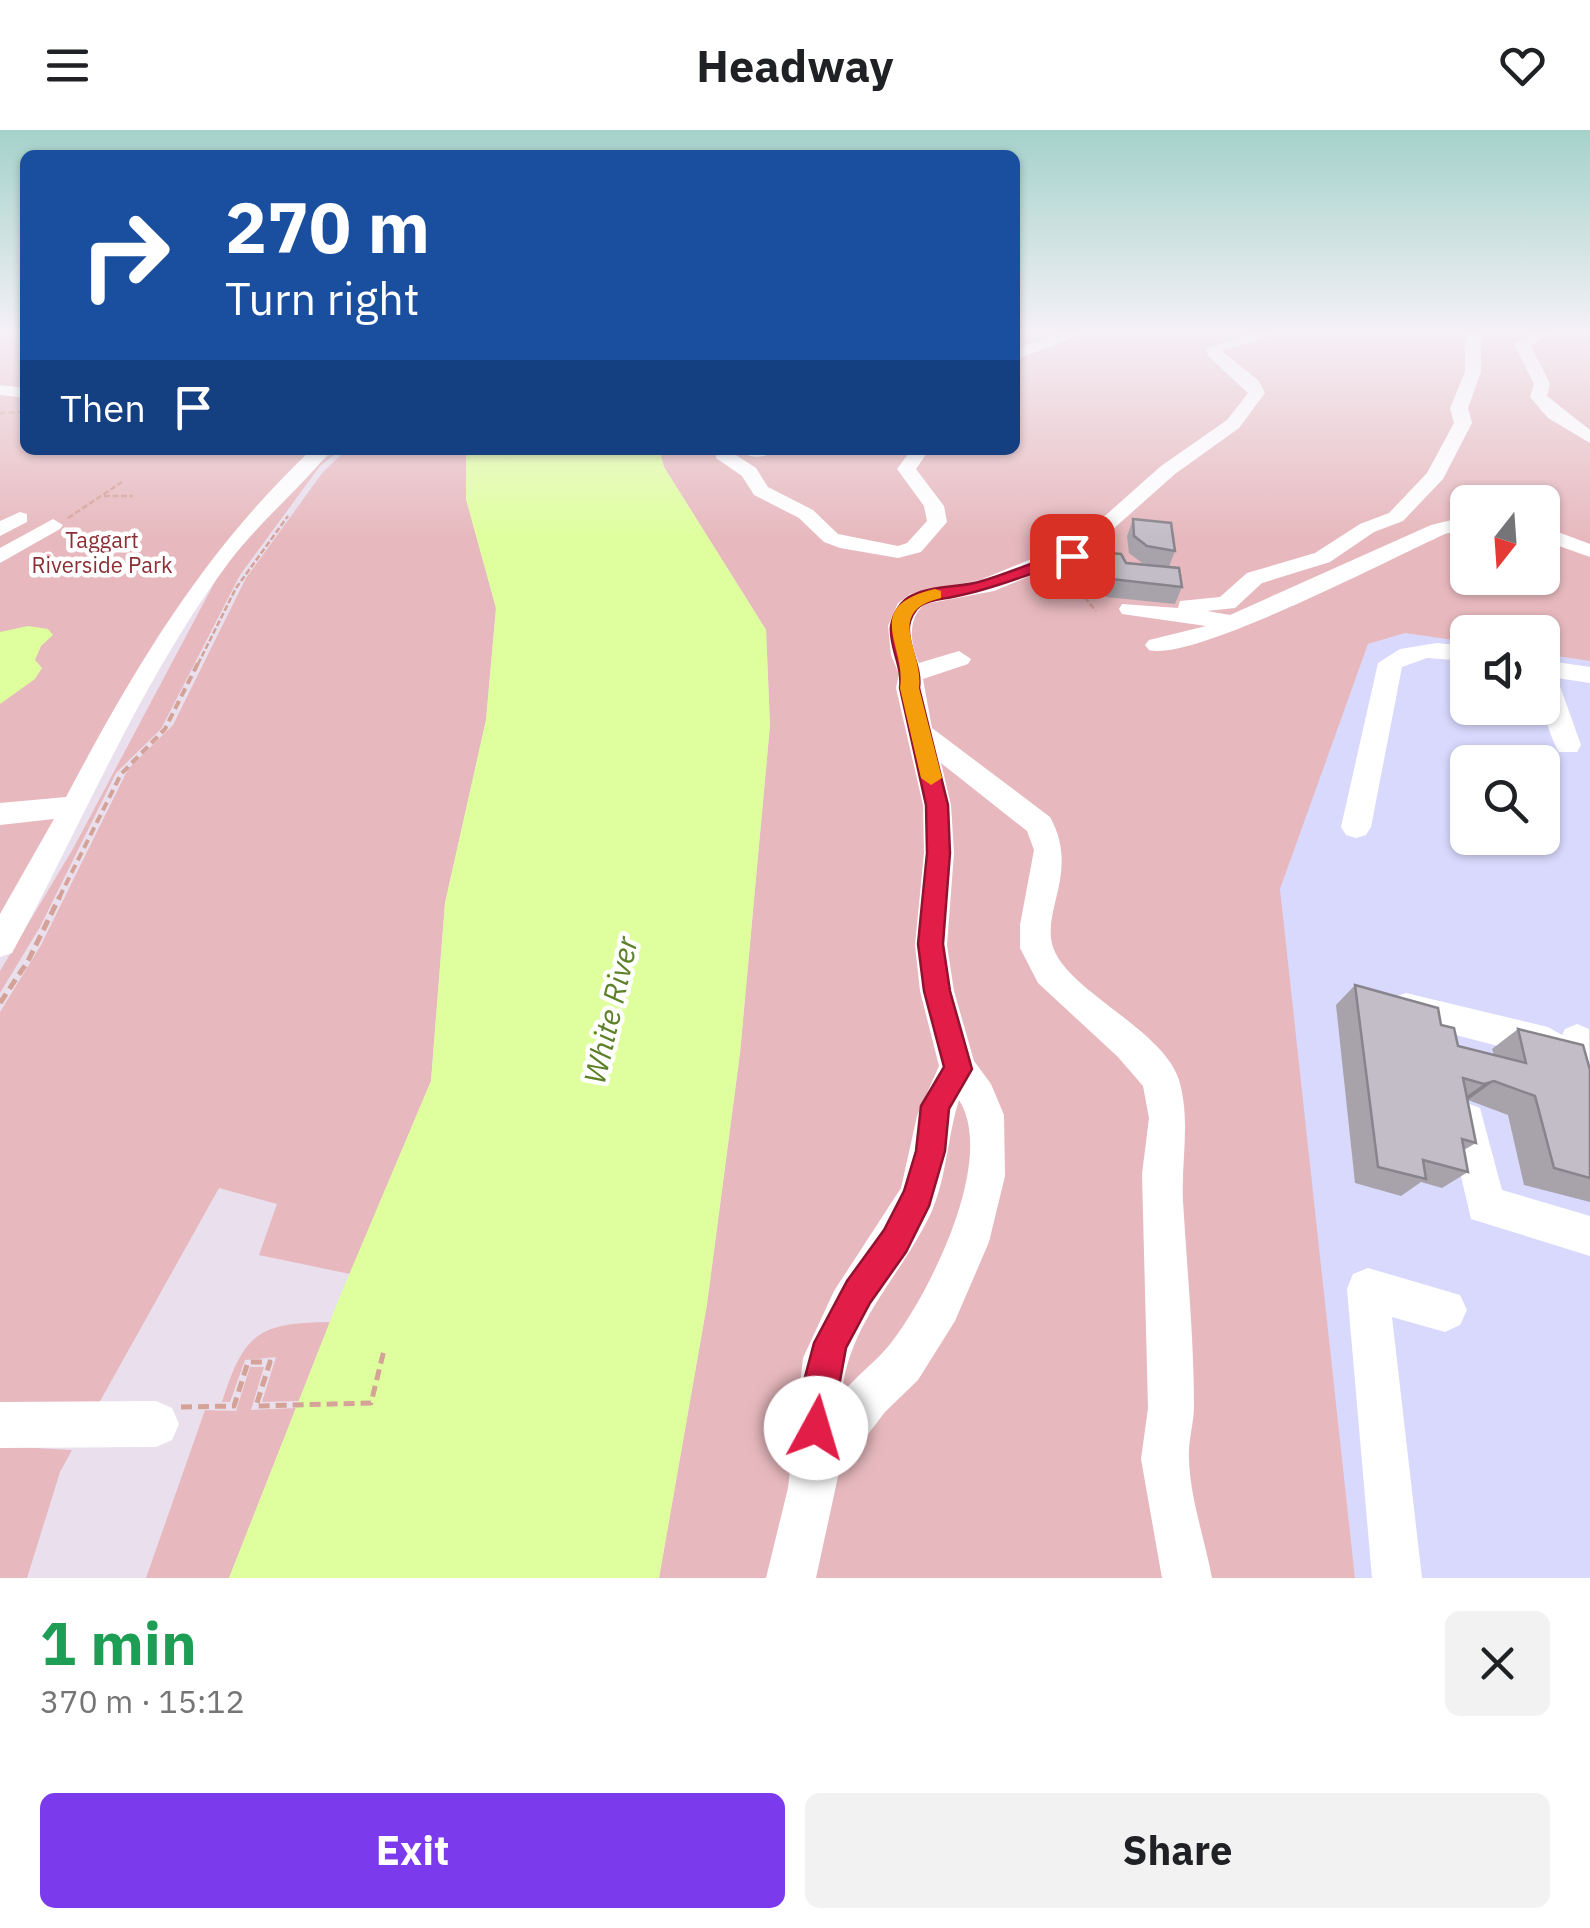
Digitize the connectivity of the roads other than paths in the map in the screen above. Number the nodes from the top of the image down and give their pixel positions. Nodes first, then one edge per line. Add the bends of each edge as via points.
1 (1252, 402) edge
2 (1462, 402) edge
3 (1544, 402) edge
4 (1590, 438) edge
5 (317, 455) edge
6 (724, 455) edge
7 (916, 455) edge
8 (20, 518) dead end
9 (53, 525) road end
10 (1450, 526) edge
11 (0, 530) edge
12 (1560, 539) edge
13 (1590, 551) edge
14 (0, 557) edge
15 (1130, 609) dead end
16 (1201, 618) junction
17 (1233, 622) junction
18 (1157, 645) dead end
19 (1450, 652) edge
20 (959, 659) dead end
21 (915, 665) junction
22 (1560, 671) edge
23 (1590, 675) edge
24 (1560, 722) edge
25 (923, 734) junction
26 (1568, 746) dead end
27 (76, 806) junction
28 (0, 814) edge
29 (1356, 827) dead end
30 (0, 944) edge
31 (1406, 1008) edge
32 (1585, 1064) edge
33 (958, 1069) junction
34 (1466, 1122) edge
35 (1590, 1236) edge
36 (1445, 1310) dead end
37 (159, 1416) road end
38 (0, 1425) edge
39 (816, 1460) junction
40 (791, 1578) edge
41 (1188, 1578) edge
42 (1397, 1578) edge

1 - 21 street via 1234,424 1168,470 1092,548 986,586 918,598 900,626
2 - 16 street via 1464,423 1430,484 1396,516 1314,561 1251,578 1227,603 1188,606
3 - 4 street
5 - 27 street via 244,526 199,585
6 - 7 street via 750,472 762,491 806,514 831,538 898,552 914,548 936,522 934,506 906,469
8 - 11 street
9 - 14 street
10 - 17 street
12 - 13 street
15 - 16 street
16 - 17 street
17 - 18 street via 1198,638
19 - 29 street via 1406,652 1390,663
20 - 21 street
21 - 25 street via 909,688
22 - 23 street
24 - 26 street
25 - 33 street via 937,805 930,944
25 - 41 street via 1040,825 1049,850 1036,948 1050,974 1160,1079 1168,1118 1162,1174 1171,1408 1165,1460
27 - 28 street
27 - 30 street
31 - 32 street
33 - 39 street via 935,1106 918,1196 831,1343 818,1396
33 - 39 street via 978,1096 990,1151 952,1284 906,1360
34 - 35 street via 1485,1205
36 - 42 street via 1368,1290
37 - 38 street
39 - 40 street

